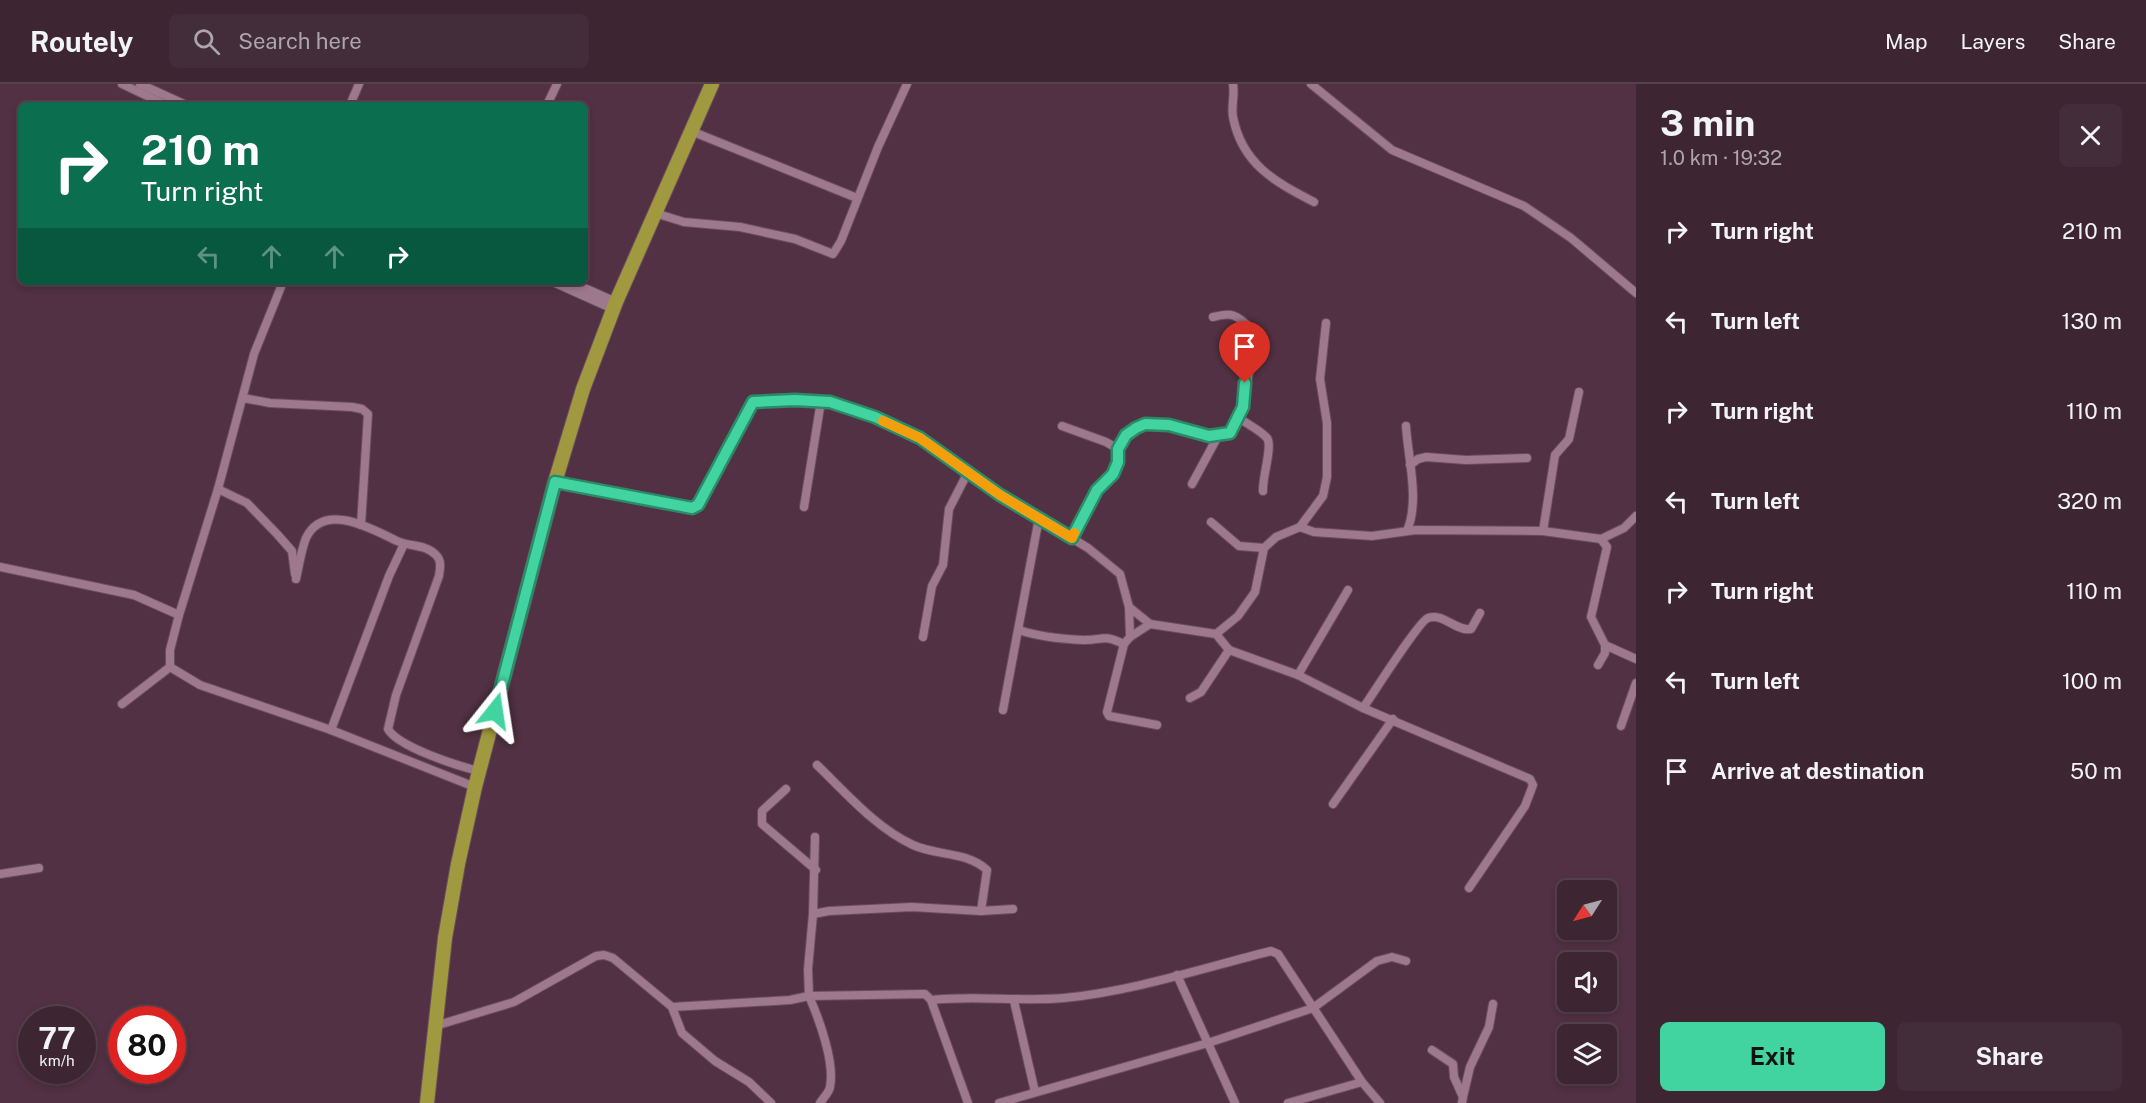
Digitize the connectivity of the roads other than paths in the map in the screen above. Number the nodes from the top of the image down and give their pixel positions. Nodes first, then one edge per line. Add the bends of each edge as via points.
1 (122, 84) edge
2 (140, 84) edge
3 (359, 84) edge
4 (557, 84) edge
5 (712, 84) edge
6 (907, 84) edge
7 (1233, 84) edge
8 (1311, 84) edge
9 (160, 102) edge
10 (179, 102) edge
11 (351, 102) edge
12 (548, 102) edge
13 (692, 131) junction
14 (857, 198) junction
15 (1314, 202) dead end
16 (655, 213) junction
17 (282, 285) edge
18 (561, 285) edge
19 (576, 285) edge
20 (1636, 293) edge
21 (615, 306) junction
22 (1213, 317) dead end
23 (1326, 323) dead end
24 (1580, 392) dead end
25 (243, 398) junction
26 (821, 401) junction
27 (1239, 418) junction
28 (1062, 426) dead end
29 (1406, 426) dead end
30 (1218, 436) junction
31 (1118, 449) junction
32 (1527, 458) dead end
33 (1410, 465) junction
34 (968, 472) junction
35 (555, 482) junction
36 (1192, 484) dead end
37 (218, 489) junction
38 (1263, 491) dead end
39 (804, 507) dead end
40 (1636, 516) edge
41 (1039, 518) junction
42 (1211, 522) dead end
43 (361, 525) junction
44 (1300, 527) junction
45 (1407, 531) junction
46 (1543, 531) junction
47 (1072, 538) junction
48 (1601, 539) junction
49 (404, 544) junction
50 (1264, 548) junction
51 (0, 567) edge
52 (1348, 590) dead end
53 (1129, 607) junction
54 (1480, 613) dead end
55 (179, 615) junction
56 (1150, 624) junction
57 (1019, 630) junction
58 (1216, 634) junction
59 (923, 637) dead end
60 (1127, 641) junction
61 (1605, 645) junction
62 (1229, 650) junction
63 (1636, 659) edge
64 (1598, 665) dead end
65 (170, 667) junction
66 (1298, 675) junction
67 (1636, 683) edge
68 (1190, 698) dead end
69 (122, 704) dead end
70 (1363, 708) junction
71 (1003, 710) dead end
72 (1393, 719) junction
73 (1157, 725) dead end
74 (1621, 726) dead end
75 (331, 730) junction
76 (817, 765) dead end
77 (479, 771) junction
78 (475, 787) junction
79 (786, 789) dead end
80 (1333, 804) dead end
81 (815, 837) dead end
82 (39, 868) dead end
83 (816, 870) junction
84 (0, 874) edge
85 (1469, 888) dead end
86 (1013, 909) dead end
87 (981, 911) junction
88 (813, 914) junction
89 (1406, 961) dead end
90 (1177, 975) junction
91 (808, 996) junction
92 (931, 1000) junction
93 (1014, 1001) junction
94 (1493, 1004) dead end
95 (672, 1007) junction
96 (1313, 1008) junction
97 (435, 1026) junction
98 (1208, 1043) junction
99 (1432, 1050) dead end
100 (1454, 1064) junction
101 (1470, 1067) junction
102 (1362, 1082) junction
103 (1035, 1092) junction
104 (1462, 1100) edge
105 (428, 1103) edge
106 (771, 1103) edge
107 (820, 1103) edge
108 (968, 1103) edge
109 (999, 1103) edge
110 (1235, 1103) edge
111 (1288, 1103) edge
112 (1380, 1103) edge

1 - 9 street
2 - 10 street
3 - 11 street
4 - 12 street
5 - 13 highway
6 - 14 street
7 - 15 street via 1233,114 1246,153 1267,175
8 - 20 street via 1392,150 1524,206 1571,238
13 - 14 street
13 - 16 highway
14 - 16 street via 833,254 795,239 740,227 684,222
16 - 21 highway
17 - 25 street via 254,354
18 - 21 street
19 - 21 street
21 - 35 highway via 583,389
22 - 27 street via 1228,313 1246,324 1245,349 1251,361
23 - 44 street via 1320,379 1327,423 1328,477 1323,496
24 - 46 street via 1569,439 1555,455
25 - 37 street
25 - 43 street via 352,407 368,414
26 - 34 street via 875,417 920,438
26 - 35 street via 753,402 698,505 692,508
26 - 39 street
27 - 30 street via 1230,433
27 - 38 street via 1267,438 1270,447 1262,478
28 - 31 street
29 - 33 street
30 - 31 street via 1145,424 1126,435
30 - 36 street
31 - 47 street via 1113,474 1097,490
32 - 33 street via 1426,457
33 - 45 street via 1412,519
34 - 41 street
34 - 59 street via 949,509 943,565 932,586
35 - 77 highway
37 - 43 street via 248,503 292,551 296,579 311,531 330,519
37 - 55 street
40 - 48 street via 1624,528
41 - 47 street
41 - 57 street
42 - 50 street via 1239,546
43 - 49 street
44 - 45 street via 1314,532 1372,536
44 - 50 street via 1276,537
45 - 46 street
46 - 48 street
47 - 53 street via 1120,574
48 - 61 street via 1606,548 1591,616
49 - 75 street
49 - 77 street via 432,551 440,561 440,570 388,729 392,737 408,745
50 - 58 street via 1255,592 1238,616
51 - 55 street via 134,595
52 - 66 street
53 - 56 street
53 - 60 street
54 - 70 street via 1472,629 1465,631 1428,617 1412,634
55 - 65 street
56 - 58 street
56 - 60 street
57 - 60 street via 1066,638
57 - 71 street
58 - 62 street
60 - 73 street via 1107,712 1109,716
61 - 63 street
61 - 64 street
62 - 66 street
62 - 68 street via 1201,692
65 - 69 street
65 - 75 street via 200,685
66 - 70 street
67 - 74 street
70 - 72 street
72 - 80 street
72 - 85 street via 1523,774 1533,785 1525,806
75 - 78 street
76 - 87 street via 897,836 916,846 978,862 987,870
77 - 78 highway
78 - 97 highway via 445,938
79 - 83 street via 762,811 762,824
81 - 83 street
82 - 84 street
83 - 88 street
86 - 87 street
87 - 88 street via 912,907
88 - 91 street
89 - 96 street via 1392,957 1377,961
90 - 93 street via 1126,989
90 - 96 street via 1271,951 1278,954
90 - 98 street
91 - 92 street via 925,994
91 - 95 street
91 - 107 street via 823,1034 829,1071 830,1089
92 - 93 street
92 - 108 street
93 - 103 street
94 - 101 street via 1489,1027
95 - 97 street via 613,958 604,955 514,1002
95 - 106 street via 682,1033
96 - 98 street
96 - 102 street
97 - 105 highway
98 - 103 street
98 - 110 street
99 - 100 street
100 - 101 street
100 - 104 street
101 - 104 street
102 - 111 street
102 - 112 street
103 - 109 street

